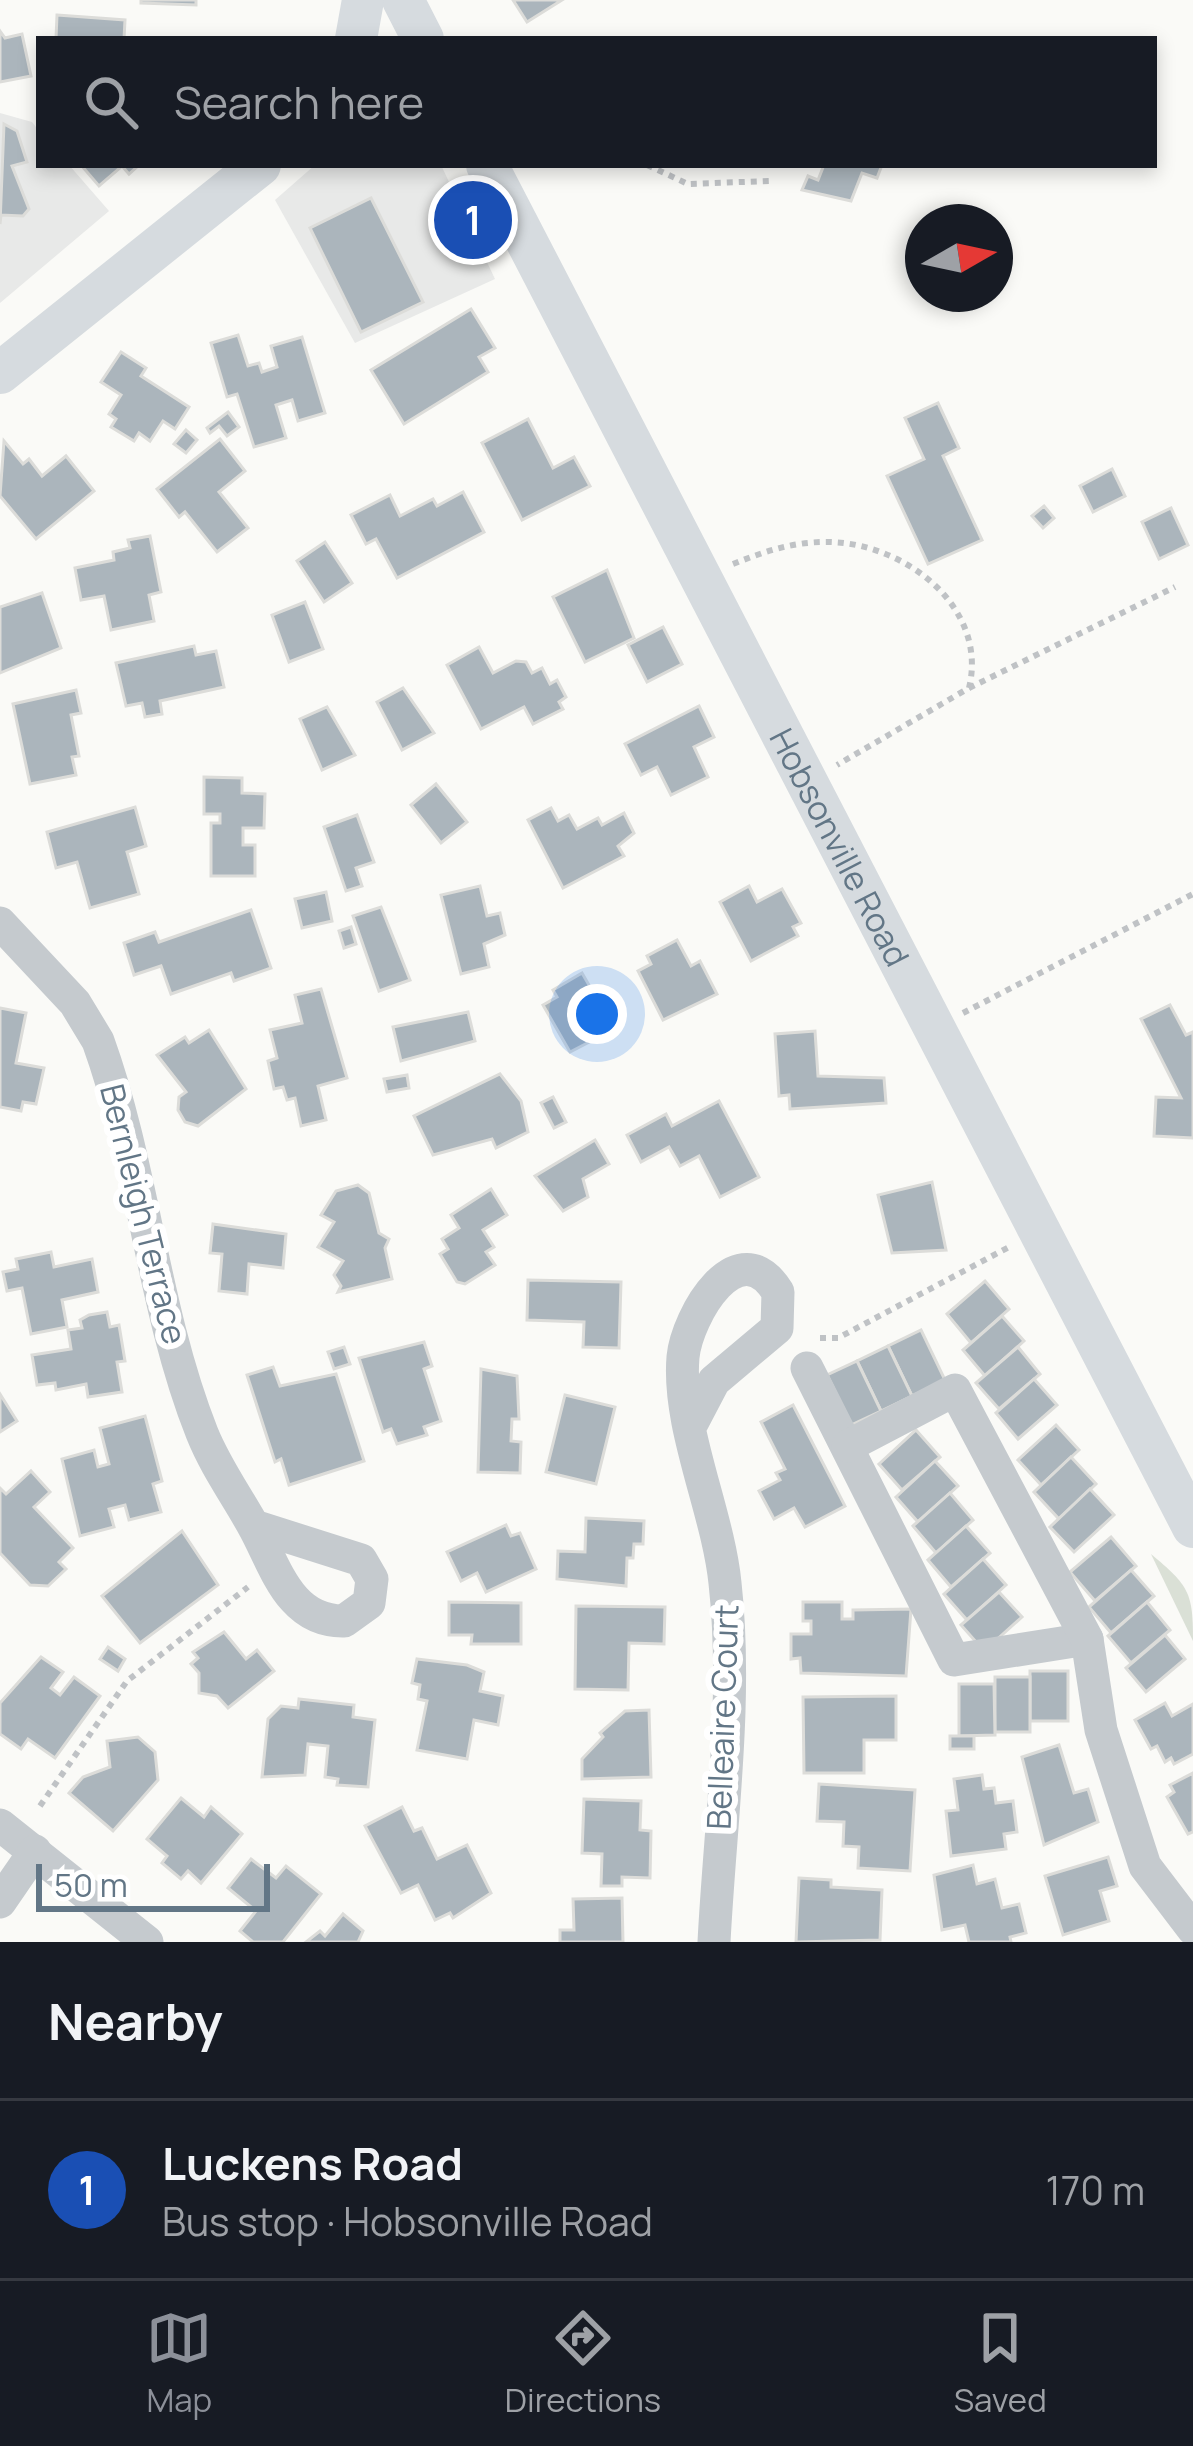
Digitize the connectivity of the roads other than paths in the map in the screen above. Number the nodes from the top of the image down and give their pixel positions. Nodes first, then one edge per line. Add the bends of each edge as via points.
1 (363, 0) edge
2 (357, 36) edge
3 (256, 168) edge
4 (490, 168) edge
5 (0, 373) edge
6 (0, 923) edge
7 (810, 1352) road end
8 (692, 1423) dead end
9 (848, 1446) junction
10 (254, 1526) dead end
11 (1193, 1527) edge
12 (1087, 1640) junction
13 (0, 1825) edge
14 (35, 1851) junction
15 (0, 1902) edge
16 (1193, 1929) edge
17 (148, 1942) edge
18 (714, 1942) edge

1 - 2 main road
3 - 5 main road
4 - 11 main road, Hobsonville Road
6 - 10 street, Bernleigh Terrace via 98,1041 188,1391 224,1482
7 - 9 street
8 - 18 street, Belleaire Court via 728,1610
9 - 12 street via 954,1660
9 - 12 street via 955,1390
12 - 16 street via 1101,1730 1144,1866
13 - 14 street
14 - 15 street
14 - 17 street

